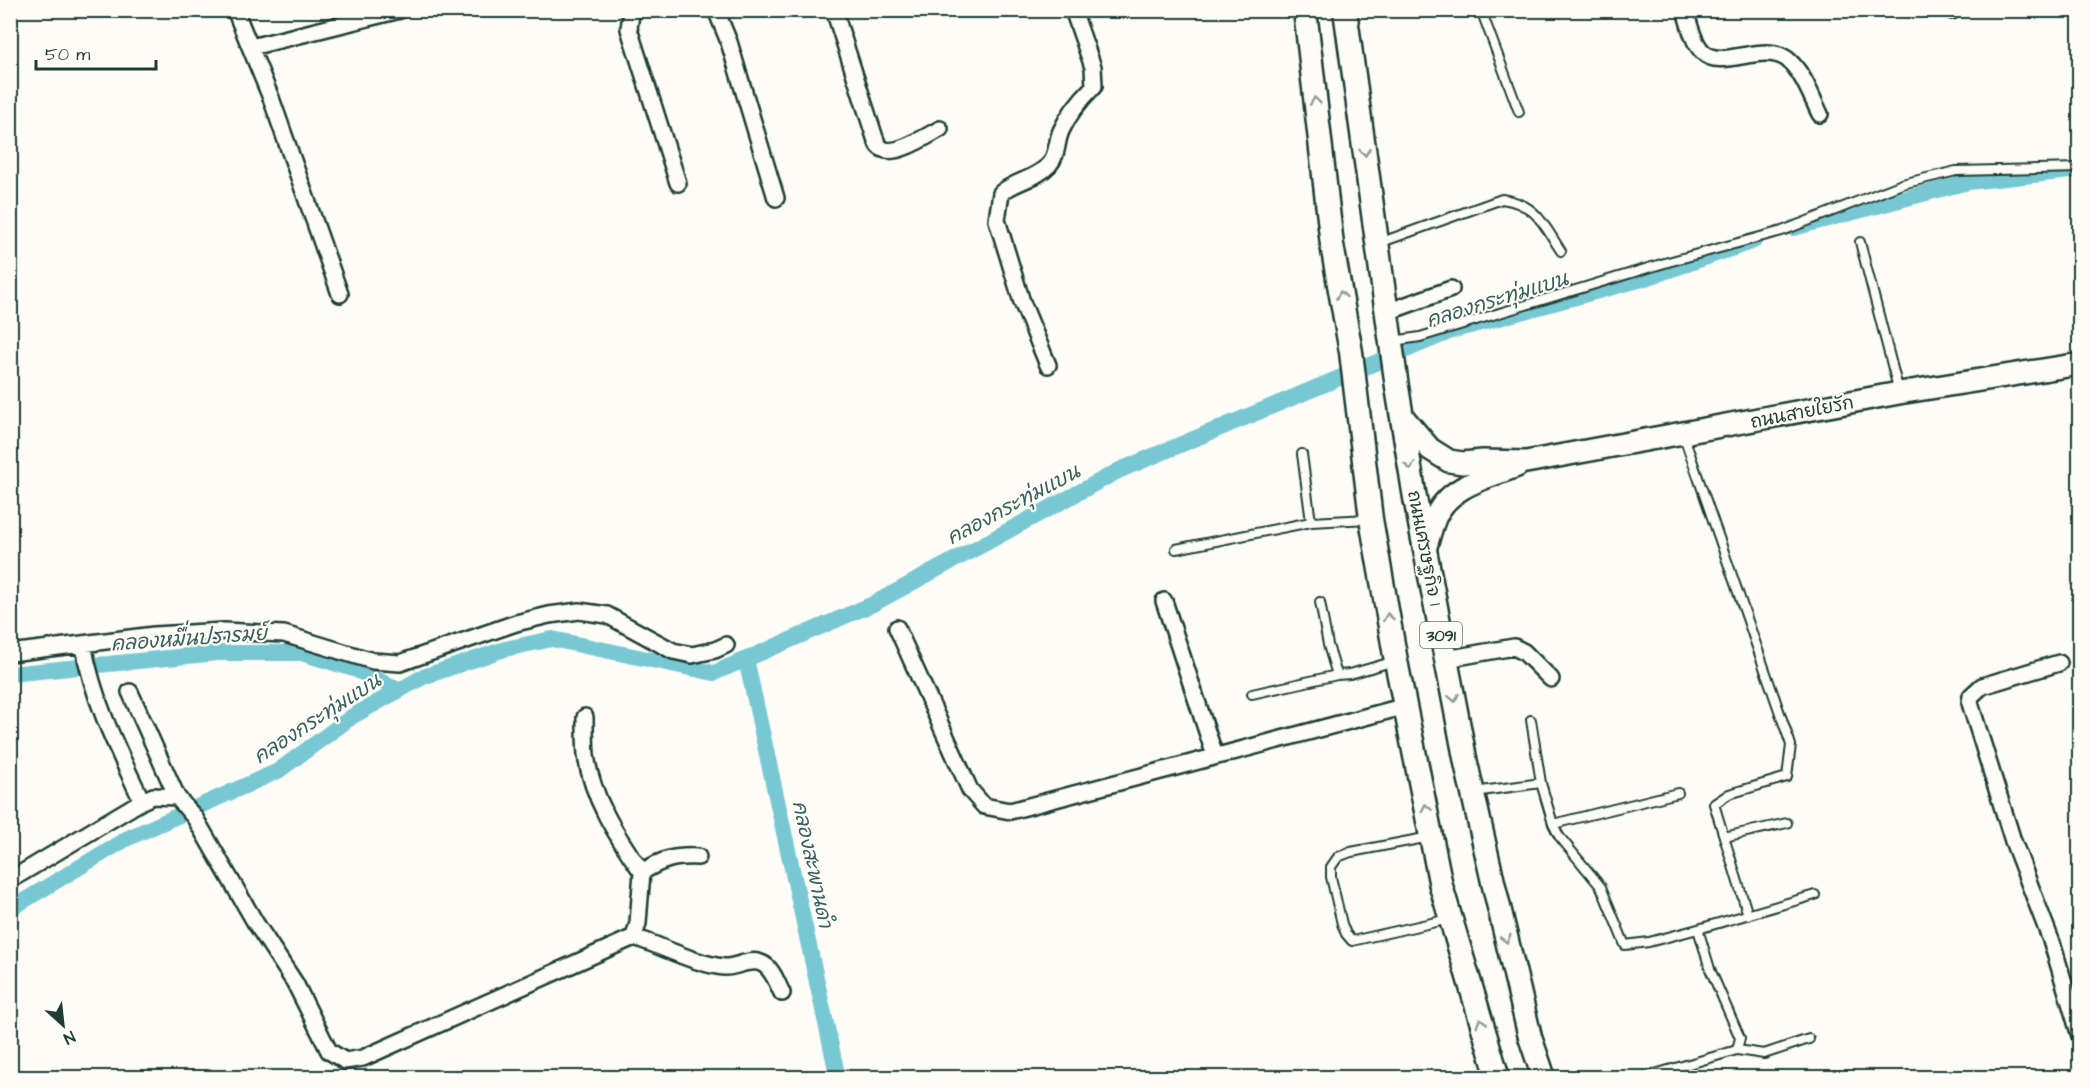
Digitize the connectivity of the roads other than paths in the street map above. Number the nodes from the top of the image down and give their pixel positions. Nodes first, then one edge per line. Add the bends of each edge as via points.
1 (236, 10) edge
2 (400, 10) edge
3 (635, 10) edge
4 (716, 10) edge
5 (834, 10) edge
6 (1073, 10) edge
7 (1305, 10) edge
8 (1345, 10) edge
9 (1481, 10) edge
10 (1685, 10) edge
11 (251, 47) junction
12 (1519, 112) dead end
13 (1820, 114) dead end
14 (940, 129) dead end
15 (2079, 168) edge
16 (678, 183) dead end
17 (776, 198) dead end
18 (1860, 242) dead end
19 (1378, 243) junction
20 (1561, 251) dead end
21 (1451, 290) dead end
22 (340, 294) dead end
23 (1387, 312) junction
24 (1392, 344) junction
25 (2079, 364) edge
26 (1048, 365) dead end
27 (1899, 393) junction
28 (1402, 416) junction
29 (1683, 434) junction
30 (1302, 454) dead end
31 (1526, 462) junction
32 (1371, 519) junction
33 (1311, 522) junction
34 (1176, 549) dead end
35 (1425, 550) junction
36 (1164, 601) dead end
37 (1320, 602) dead end
38 (897, 628) dead end
39 (726, 645) dead end
40 (84, 650) junction
41 (10, 653) edge
42 (1446, 659) junction
43 (1396, 661) junction
44 (2059, 663) dead end
45 (1337, 675) junction
46 (1551, 679) dead end
47 (130, 692) dead end
48 (1252, 694) dead end
49 (1406, 706) junction
50 (585, 717) dead end
51 (1532, 720) dead end
52 (1215, 756) junction
53 (1541, 783) junction
54 (1473, 792) junction
55 (1678, 793) dead end
56 (179, 799) junction
57 (142, 801) junction
58 (1787, 822) dead end
59 (1553, 824) junction
60 (1432, 837) junction
61 (1724, 837) junction
62 (698, 857) dead end
63 (642, 872) junction
64 (10, 880) edge
65 (1815, 895) dead end
66 (1748, 915) junction
67 (1451, 918) junction
68 (1698, 929) junction
69 (634, 937) junction
70 (782, 993) dead end
71 (2079, 1036) edge
72 (1809, 1039) dead end
73 (1737, 1050) junction
74 (1498, 1077) edge
75 (1544, 1077) edge
76 (1641, 1077) edge

1 - 11 street
2 - 11 street
3 - 16 street via 629,29
4 - 17 street
5 - 14 street via 879,147 885,151 898,150
6 - 26 street via 1093,67 1094,86 1070,112 1051,164 1001,193 997,220 1022,302
32 -> 7 main road, 3091 via 1351,352 1332,244
8 -> 19 main road, ถนนเศรษฐกิจ 1 / 3091
9 - 12 lane
10 - 13 street via 1701,51 1709,57 1775,53 1785,58 1797,69
11 - 22 street
15 - 24 lane via 1956,171 1902,184 1782,231
18 - 27 lane
19 - 20 lane via 1502,199 1520,202 1538,216
19 - 23 main road, ถนนเศรษฐกิจ 1 / 3091
21 - 23 street
23 - 24 main road, ถนนเศรษฐกิจ 1 / 3091
24 - 28 main road, ถนนเศรษฐกิจ 1 / 3091
25 - 27 street, ถนนสายใยรัก
27 - 29 street, ถนนสายใยรัก
28 - 31 street, ถนนสายใยรัก via 1430,449 1449,461
28 -> 35 main road, ถนนเศรษฐกิจ 1 / 3091
29 - 31 street, ถนนสายใยรัก
29 - 61 lane via 1791,745 1787,777 1729,794 1714,804
30 - 33 lane
31 - 35 street, ถนนสายใยรัก via 1465,485 1436,516
32 - 33 lane
43 -> 32 main road, 3091
33 - 34 lane
35 - 42 main road, ถนนเศรษฐกิจ 1 / 3091
36 - 52 street
37 - 45 lane
38 - 52 street via 970,790 984,806 1010,811
39 - 40 street via 692,655 673,651 607,615 579,611 516,623 400,663 373,661 284,634 224,631 154,635
40 - 41 street
40 - 57 street via 106,725
42 - 46 street via 1514,647
42 -> 54 main road, ถนนเศรษฐกิจ 1 / 3091
43 - 45 lane
43 - 49 main road, 3091
44 - 71 street via 1983,686 1971,696 1970,703 2013,841 2052,943
45 - 48 lane
47 - 56 street
49 - 52 street
60 -> 49 main road, 3091
50 - 63 street via 586,756 594,785 619,841
51 - 53 lane
53 - 54 lane
53 - 59 lane
54 -> 75 main road, ถนนเศรษฐกิจ 1 / 3091 via 1530,1037
55 - 59 lane
56 - 57 street via 153,796
56 - 69 street via 195,818 238,895 295,983 329,1051 345,1060 363,1058
57 - 64 street
58 - 61 lane
59 - 68 lane via 1601,887 1625,945
60 - 67 main road, 3091
60 - 67 lane via 1338,857 1331,867 1331,877 1341,924 1352,941
61 - 66 lane
62 - 63 street via 675,856
63 - 69 street
65 - 66 lane
66 - 68 lane
74 -> 67 main road, 3091
68 - 73 lane via 1710,969 1740,1038
69 - 70 street via 725,967 758,961 771,971
72 - 73 lane via 1764,1054
73 - 76 lane

